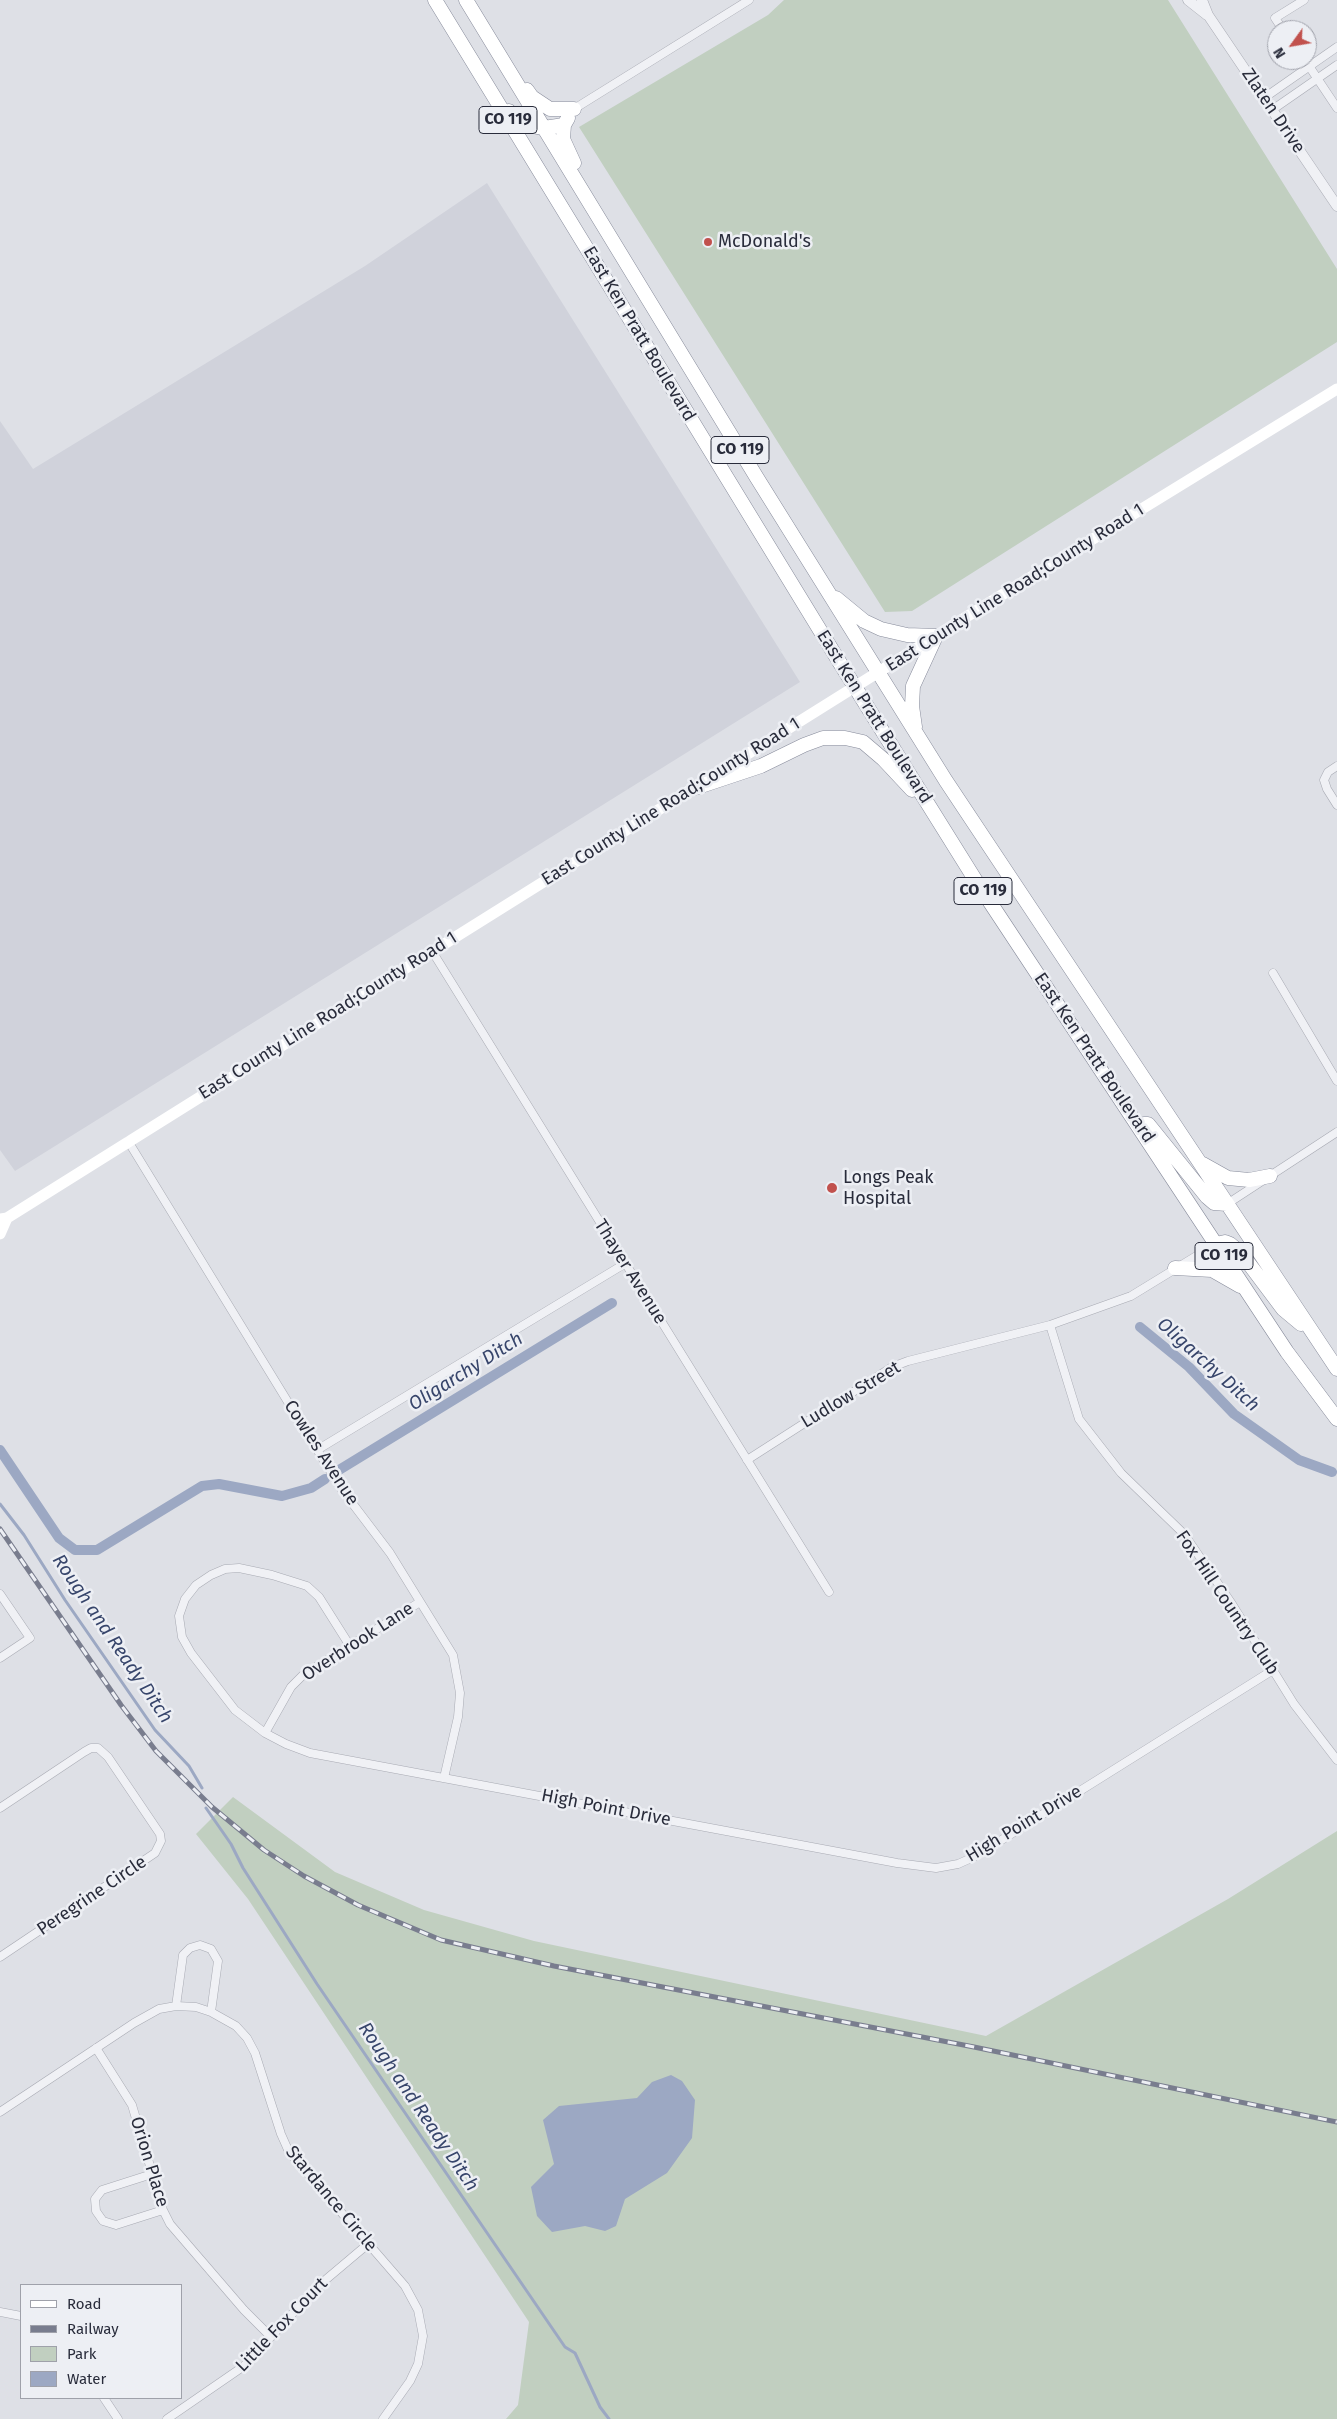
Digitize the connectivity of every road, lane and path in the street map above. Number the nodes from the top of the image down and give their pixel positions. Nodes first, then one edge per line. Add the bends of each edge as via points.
1 (435, 0) edge
2 (441, 0) edge
3 (466, 0) edge
4 (748, 0) edge
5 (1188, 0) edge
6 (1202, 0) edge
7 (1304, 0) edge
8 (1208, 15) junction
9 (1276, 20) edge
10 (478, 21) junction
11 (1337, 46) edge
12 (1323, 57) junction
13 (1317, 59) edge
14 (1334, 67) edge
15 (1298, 70) edge
16 (1312, 70) edge
17 (1317, 78) junction
18 (1264, 98) junction
19 (1337, 108) edge
20 (574, 109) junction
21 (1272, 110) junction
22 (564, 125) junction
23 (544, 128) junction
24 (1337, 206) edge
25 (604, 226) junction
26 (1336, 391) edge
27 (824, 585) junction
28 (936, 636) junction
29 (878, 673) junction
30 (854, 687) junction
31 (916, 732) junction
32 (1337, 766) edge
33 (695, 788) junction
34 (1337, 804) edge
35 (934, 813) junction
36 (432, 951) junction
37 (1273, 973) dead end
38 (1337, 1081) edge
39 (1138, 1124) junction
40 (1337, 1132) edge
41 (128, 1141) junction
42 (1196, 1158) junction
43 (1270, 1176) junction
44 (1226, 1204) junction
45 (3, 1218) edge
46 (0, 1234) edge
47 (1216, 1244) junction
48 (626, 1264) junction
49 (1175, 1268) junction
50 (1248, 1292) junction
51 (1050, 1325) junction
52 (1313, 1334) junction
53 (1337, 1369) edge
54 (1337, 1419) edge
55 (317, 1450) junction
56 (747, 1460) junction
57 (829, 1592) dead end
58 (0, 1594) edge
59 (420, 1602) junction
60 (350, 1646) junction
61 (0, 1658) edge
62 (1273, 1670) junction
63 (265, 1733) junction
64 (1337, 1760) edge
65 (444, 1778) junction
66 (0, 1808) edge
67 (0, 1957) edge
68 (176, 2006) junction
69 (212, 2012) junction
70 (96, 2048) junction
71 (0, 2112) edge
72 (152, 2174) junction
73 (163, 2210) junction
74 (368, 2244) junction
75 (0, 2312) edge
76 (20, 2316) edge
77 (272, 2337) junction
78 (105, 2399) edge
79 (118, 2419) edge
80 (168, 2419) edge
81 (383, 2419) edge

1 - 30 highway, East Ken Pratt Boulevard / CO 119
2 - 23 highway via 515,120
3 - 10 highway, East Ken Pratt Boulevard / CO 119
4 - 20 street
5 - 8 street, Zlaten Drive
6 - 8 street, Zlaten Drive
7 - 9 street
8 - 18 street, Zlaten Drive
10 - 20 highway via 532,97 550,109
10 - 23 highway, East Ken Pratt Boulevard / CO 119
11 - 12 street
12 - 13 street
12 - 14 street
14 - 17 street
15 - 18 street
16 - 17 street
17 - 19 street
17 - 21 street
18 - 21 street, Zlaten Drive
20 - 22 highway
21 - 24 street, Zlaten Drive
22 - 23 highway
22 - 25 highway via 563,139
23 - 25 highway, East Ken Pratt Boulevard / CO 119
25 - 27 highway, East Ken Pratt Boulevard / CO 119
26 - 28 main road, East County Line Road;County Road 1
27 - 28 highway via 864,621 881,629 907,635
27 - 29 highway, East Ken Pratt Boulevard / CO 119
28 - 29 main road, East County Line Road;County Road 1
28 - 31 highway via 913,686
29 - 30 main road, East County Line Road;County Road 1
29 - 31 highway, East Ken Pratt Boulevard / CO 119
30 - 33 main road, East County Line Road;County Road 1
30 - 35 highway, East Ken Pratt Boulevard / CO 119
31 - 42 highway, East Ken Pratt Boulevard / CO 119
32 - 34 street via 1328,772 1324,780
33 - 35 highway via 761,766 823,738 845,738 863,742
33 - 36 main road, East County Line Road;County Road 1
35 - 39 highway, East Ken Pratt Boulevard / CO 119
36 - 41 main road, East County Line Road;County Road 1
36 - 48 street, Thayer Avenue
37 - 38 street
39 - 44 highway via 1148,1124 1206,1197 1214,1203
39 - 47 highway, East Ken Pratt Boulevard / CO 119
40 - 43 street
41 - 45 main road, East County Line Road;County Road 1
41 - 55 street, Cowles Avenue
42 - 43 highway via 1228,1178 1249,1180
42 - 44 highway, East Ken Pratt Boulevard / CO 119
43 - 44 street
44 - 52 highway, East Ken Pratt Boulevard / CO 119
45 - 46 main road
47 - 49 street
47 - 50 highway, East Ken Pratt Boulevard / CO 119
47 - 52 highway via 1225,1242 1241,1253 1283,1309
48 - 55 street
48 - 56 street, Thayer Avenue
49 - 50 highway via 1212,1270
49 - 51 street via 1131,1296
50 - 54 highway, East Ken Pratt Boulevard / CO 119 via 1308,1382
51 - 56 street, Ludlow Street via 892,1367
51 - 62 street, Fox Hill Country Club via 1079,1419 1121,1473 1184,1534
52 - 53 highway, East Ken Pratt Boulevard / CO 119
55 - 59 street, Cowles Avenue via 340,1487 390,1553
56 - 57 street, Thayer Avenue
58 - 61 street via 30,1638
59 - 60 street, Overbrook Lane
59 - 65 street, Cowles Avenue via 453,1655 458,1674 458,1717
60 - 63 street, Overbrook Lane via 302,1675 291,1687
60 - 63 street, High Point Drive via 319,1597 306,1586 272,1574 239,1568 225,1569 196,1585 185,1599 179,1616 182,1637 235,1710
62 - 64 street, Fox Hill Country Club via 1294,1704
62 - 65 street, High Point Drive via 976,1856 936,1868
63 - 65 street, High Point Drive via 310,1752
66 - 67 street, Peregrine Circle via 84,1752 98,1748 112,1763 162,1840 155,1853
68 - 69 street, Stardance Circle
68 - 69 street via 184,1954 194,1946 204,1946 214,1952 218,1961
68 - 70 street, Stardance Circle via 154,2011
69 - 74 street, Stardance Circle via 236,2026 250,2042 286,2147
70 - 71 street, Stardance Circle
70 - 72 street, Orion Place via 132,2105
72 - 73 street, Orion Place
72 - 73 street via 102,2190 95,2200 96,2211 103,2221 116,2225
73 - 77 street, Orion Place via 186,2244
74 - 77 street, Little Fox Court via 317,2287
74 - 81 street, Stardance Circle via 414,2300 423,2328 421,2355 415,2372
75 - 76 street
77 - 80 street, Little Fox Court via 238,2372
78 - 79 street

